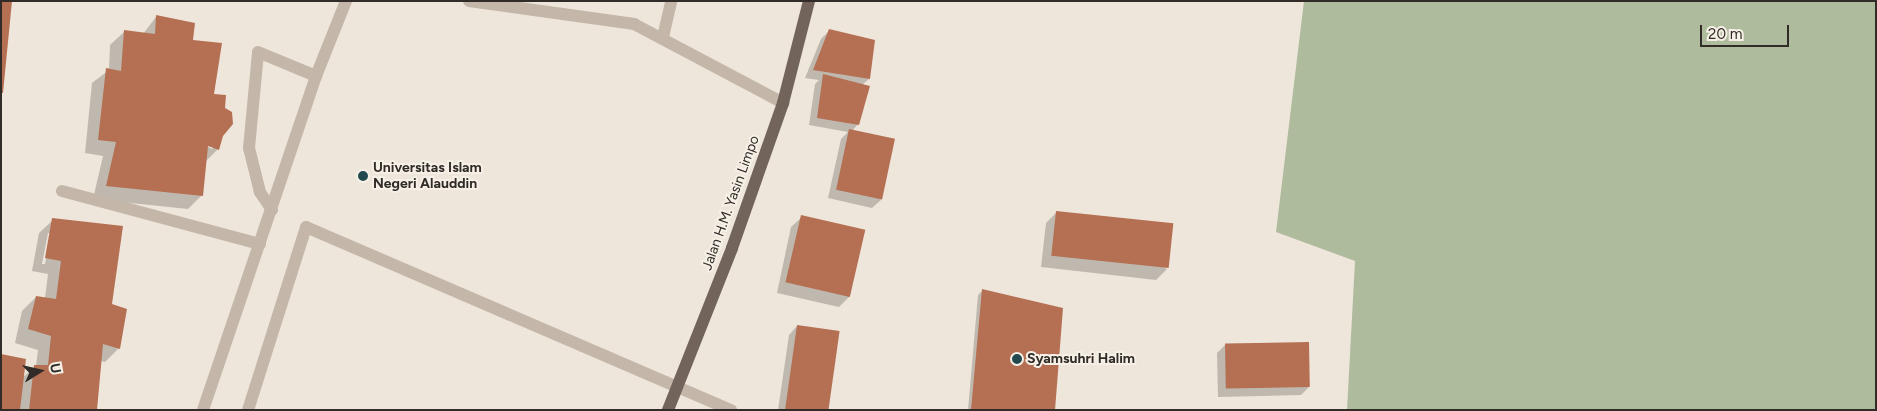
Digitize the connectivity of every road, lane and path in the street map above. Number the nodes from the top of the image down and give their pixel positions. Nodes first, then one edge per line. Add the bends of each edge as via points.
1 (346, 1) edge
2 (469, 1) edge
3 (670, 1) edge
4 (808, 1) edge
5 (663, 37) junction
6 (316, 76) junction
7 (783, 103) junction
8 (62, 192) dead end
9 (272, 210) junction
10 (260, 244) junction
11 (677, 387) junction
12 (203, 410) edge
13 (248, 410) edge
14 (668, 410) edge
15 (731, 410) edge

1 - 6 street
2 - 5 street via 634,24
3 - 5 street
4 - 7 main road, Jalan H.M. Yasin Limpo
5 - 7 street via 680,50
6 - 9 street
6 - 9 street via 258,52 249,148 260,192
7 - 11 main road, Jalan H.M. Yasin Limpo via 732,248
8 - 10 street
9 - 10 street
10 - 12 street
11 - 13 street via 306,227
11 - 14 main road, Jalan H.M. Yasin Limpo
11 - 15 street

